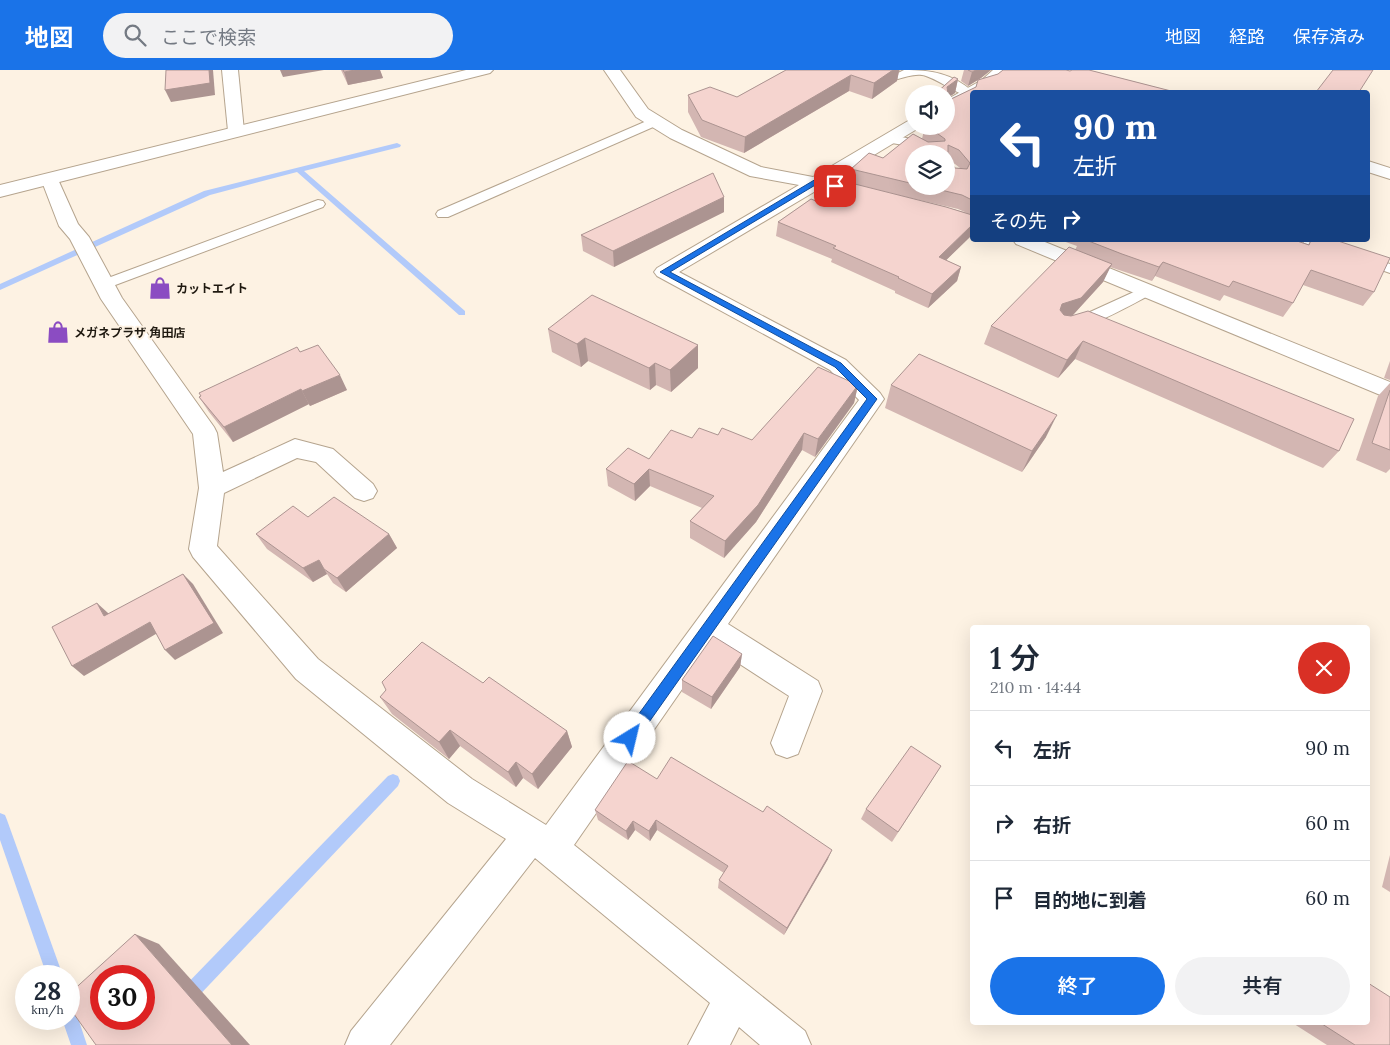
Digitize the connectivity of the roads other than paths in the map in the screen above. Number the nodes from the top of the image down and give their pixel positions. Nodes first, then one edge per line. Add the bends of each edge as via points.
1 (230, 70) edge
2 (485, 70) edge
3 (612, 70) edge
4 (1002, 70) edge
5 (898, 76) dead end
6 (975, 90) edge
7 (968, 94) joint
8 (955, 102) edge
9 (656, 121) junction
10 (236, 131) junction
11 (905, 131) edge
12 (890, 139) junction
13 (920, 145) edge
14 (1370, 167) edge
15 (1390, 174) edge
16 (50, 179) junction
17 (816, 182) junction
18 (845, 189) edge
19 (0, 191) edge
20 (318, 204) dead end
21 (443, 214) dead end
22 (1028, 242) edge
23 (1314, 242) edge
24 (1390, 270) edge
25 (105, 284) junction
26 (1147, 291) junction
27 (1062, 327) edge
28 (1390, 391) edge
29 (212, 488) junction
30 (364, 491) dead end
31 (709, 628) junction
32 (787, 743) dead end
33 (541, 842) junction
34 (734, 998) junction
35 (365, 1045) edge
36 (708, 1045) edge
37 (791, 1045) edge

1 - 10 street
2 - 10 street
3 - 9 street via 642,113
4 - 6 street
5 - 7 lane via 914,71 938,77
7 - 8 street
9 - 17 street via 756,172
9 - 21 lane
10 - 16 street
11 - 12 street
12 - 13 lane
12 - 17 street
14 - 15 street
16 - 19 street
16 - 25 street via 69,226 80,237
17 - 18 street
17 - 31 street via 664,272 838,365 872,399
20 - 25 lane
22 - 26 street
23 - 24 lane
25 - 29 street via 112,299 205,433
26 - 27 lane via 1096,316
26 - 28 street
29 - 30 street via 295,448 324,454
29 - 33 street via 203,549 307,669 460,791
31 - 32 street via 807,691
31 - 33 street
33 - 34 street
33 - 35 street
34 - 36 street
34 - 37 street

